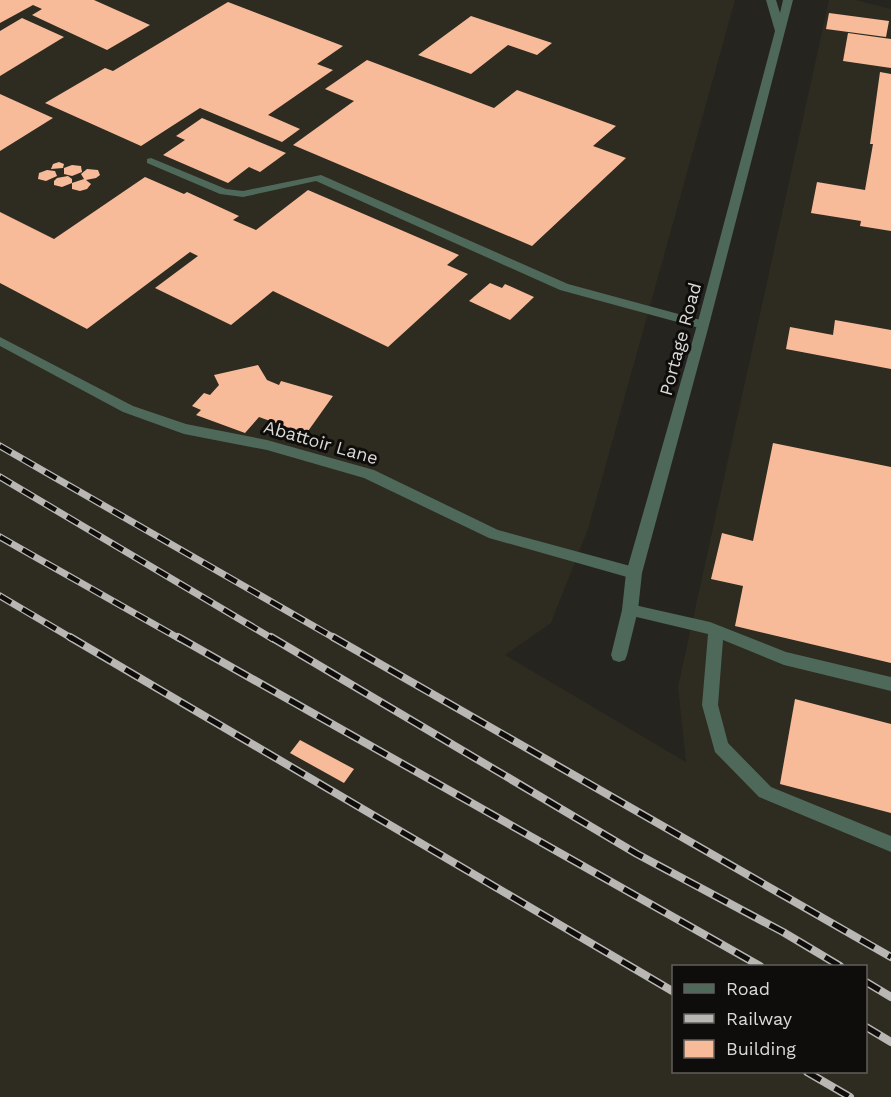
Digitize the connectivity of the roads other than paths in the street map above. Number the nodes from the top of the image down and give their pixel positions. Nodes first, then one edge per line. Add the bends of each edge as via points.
1 (771, 0) edge
2 (788, 0) edge
3 (780, 34) junction
4 (151, 161) dead end
5 (703, 325) junction
6 (0, 341) edge
7 (634, 573) junction
8 (630, 610) junction
9 (717, 630) junction
10 (619, 655) dead end
11 (891, 684) edge
12 (891, 844) edge

1 - 3 street, Portage Road
2 - 3 street, Portage Road
3 - 5 street, Portage Road
4 - 5 street via 224,192 243,194 317,177 564,287
5 - 7 street, Portage Road
6 - 7 street, Abattoir Lane via 128,409 184,429 267,445 369,474 494,534
7 - 8 street, Portage Road
8 - 9 street
8 - 10 street, Portage Road
9 - 11 street via 784,658
9 - 12 street via 710,705 721,747 765,792

